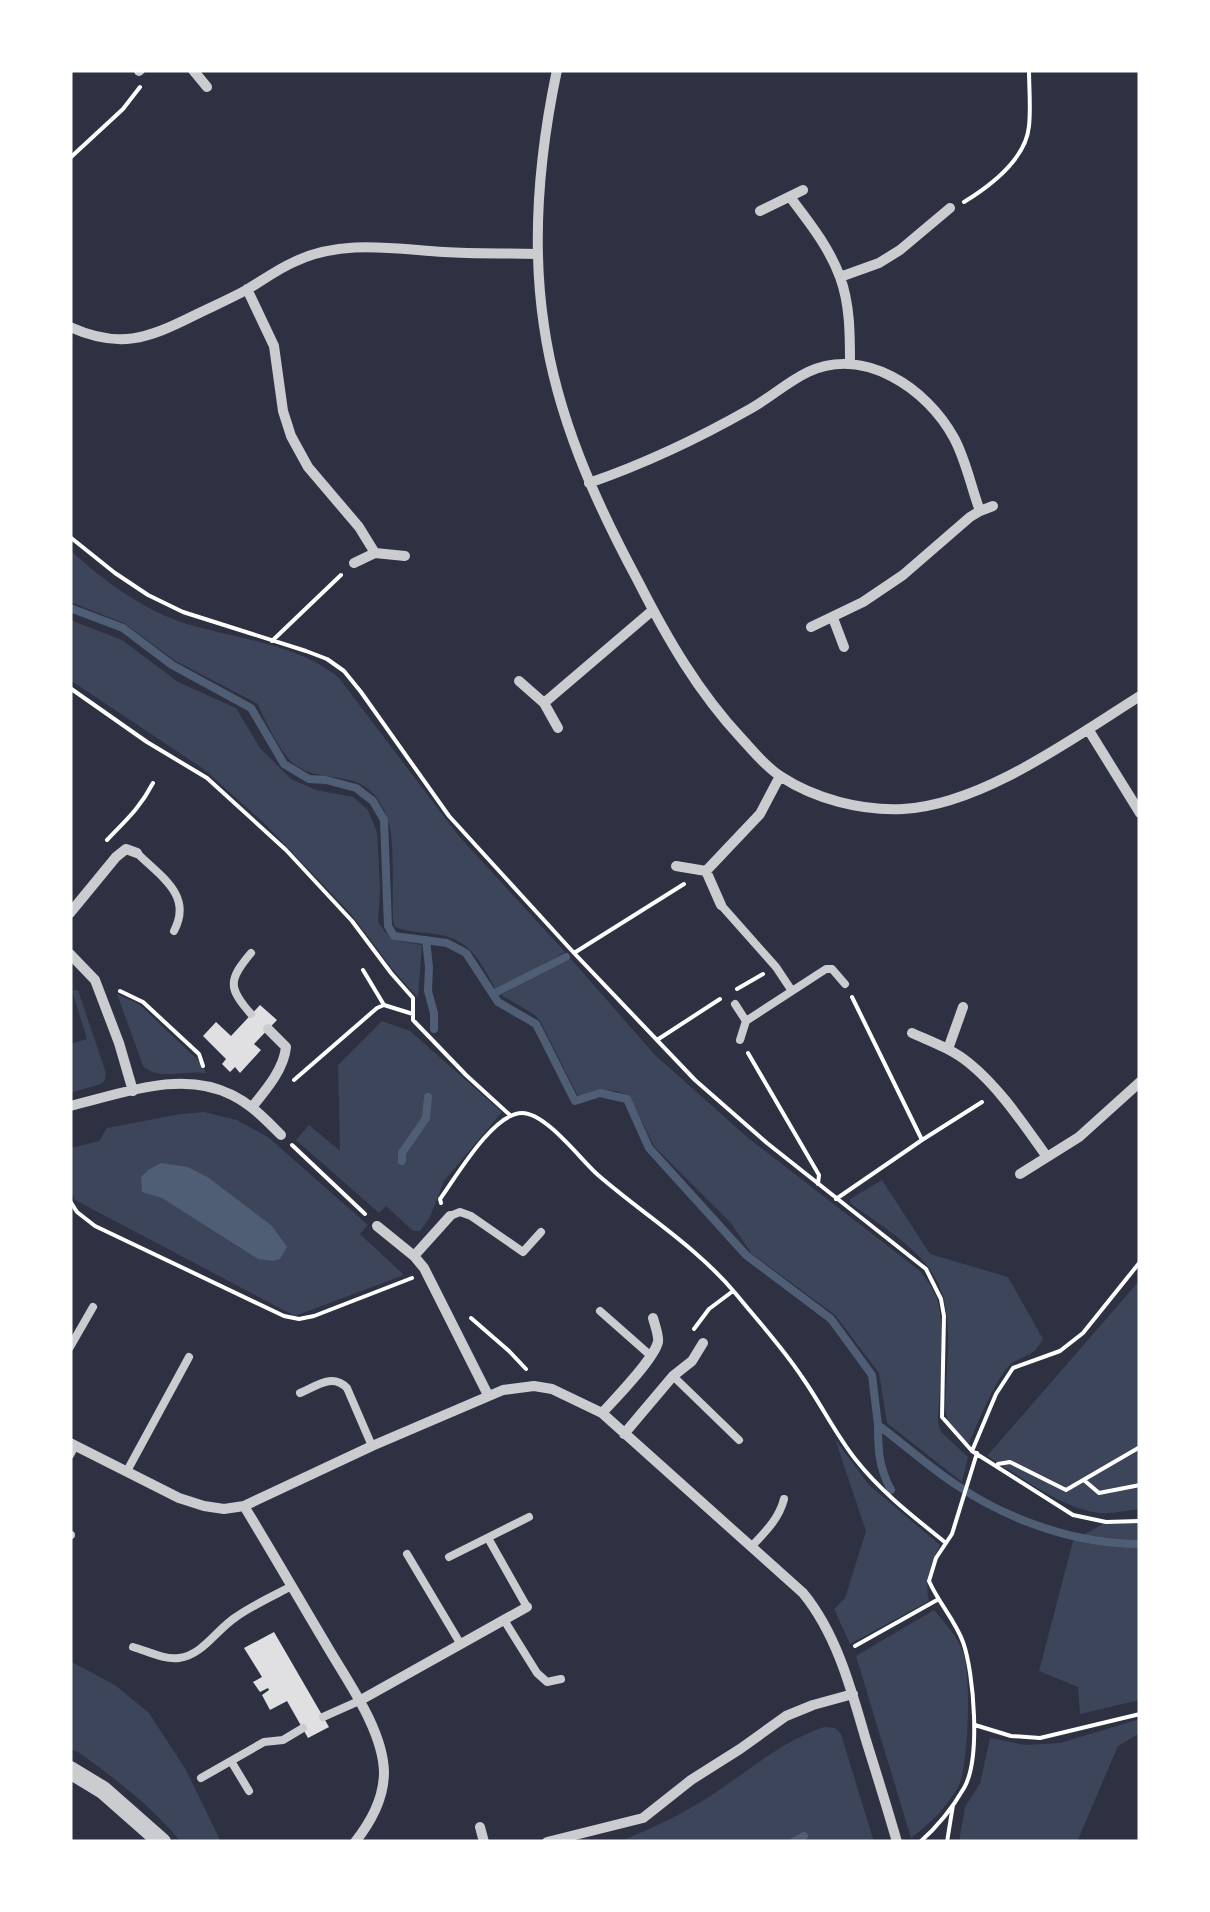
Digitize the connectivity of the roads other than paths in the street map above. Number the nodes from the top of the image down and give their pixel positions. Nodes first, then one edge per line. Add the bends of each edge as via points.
1 (193, 70) edge
2 (557, 70) edge
3 (207, 86) dead end
4 (803, 190) dead end
5 (790, 197) junction
6 (950, 208) road end
7 (760, 210) dead end
8 (536, 254) junction
9 (840, 277) junction
10 (247, 289) junction
11 (70, 327) edge
12 (850, 362) junction
13 (589, 482) junction
14 (993, 506) dead end
15 (980, 511) junction
16 (375, 553) junction
17 (405, 556) dead end
18 (354, 562) road end
19 (653, 610) junction
20 (833, 618) junction
21 (812, 627) dead end
22 (844, 647) dead end
23 (519, 681) dead end
24 (1140, 696) edge
25 (544, 703) junction
26 (558, 728) dead end
27 (1088, 728) junction
28 (780, 776) junction
29 (1140, 813) edge
30 (138, 853) joint
31 (676, 866) dead end
32 (706, 871) junction
33 (722, 904) joint
34 (70, 913) edge
35 (174, 931) dead end
36 (252, 953) dead end
37 (70, 954) edge
38 (845, 984) road end
39 (792, 991) junction
40 (735, 1004) dead end
41 (962, 1008) dead end
42 (251, 1014) dead end
43 (746, 1021) junction
44 (268, 1029) dead end
45 (912, 1033) dead end
46 (740, 1040) road end
47 (948, 1049) junction
48 (1140, 1082) edge
49 (133, 1091) junction
50 (70, 1106) edge
51 (252, 1107) junction
52 (281, 1135) road end
53 (1047, 1156) junction
54 (1020, 1174) dead end
55 (447, 1220) joint
56 (377, 1226) road end
57 (541, 1232) dead end
58 (414, 1256) junction
59 (93, 1307) dead end
60 (600, 1310) dead end
61 (653, 1318) dead end
62 (704, 1343) dead end
63 (70, 1347) edge
64 (650, 1356) junction
65 (189, 1357) dead end
66 (673, 1376) junction
67 (300, 1394) dead end
68 (488, 1394) junction
69 (602, 1414) junction
70 (624, 1434) junction
71 (739, 1440) dead end
72 (372, 1446) junction
73 (72, 1448) edge
74 (128, 1472) junction
75 (784, 1499) dead end
76 (244, 1506) junction
77 (529, 1517) dead end
78 (488, 1538) junction
79 (751, 1547) junction
80 (407, 1554) dead end
81 (449, 1557) dead end
82 (292, 1586) junction
83 (527, 1606) joint
84 (504, 1620) junction
85 (460, 1643) junction
86 (133, 1647) dead end
87 (560, 1679) dead end
88 (852, 1694) junction
89 (359, 1701) junction
90 (323, 1717) dead end
91 (303, 1728) dead end
92 (231, 1760) junction
93 (70, 1770) edge
94 (201, 1778) dead end
95 (249, 1791) dead end
96 (480, 1827) dead end
97 (162, 1842) edge
98 (354, 1842) edge
99 (484, 1842) edge
100 (547, 1842) edge
101 (898, 1842) edge

1 - 3 street
2 - 8 street via 542,148
4 - 5 street
5 - 7 street
5 - 9 street
6 - 9 street via 900,250
8 - 10 street via 346,247 294,262
8 - 13 street via 552,372
9 - 12 street
10 - 11 street via 139,338 99,338
10 - 16 street via 274,346 291,436
12 - 13 street via 808,372 751,409
12 - 15 street via 906,385 934,410 954,438
13 - 19 street
14 - 15 street
15 - 20 street via 903,575
16 - 17 street
16 - 18 street
19 - 25 street
19 - 28 street via 693,680
20 - 21 street
20 - 22 street
23 - 25 street
24 - 27 street
25 - 26 street
27 - 28 street via 994,784 943,804 868,808
27 - 29 street
28 - 32 street via 760,814
30 - 34 street via 126,850 116,857
30 - 35 lane via 175,892 181,918
31 - 32 street
32 - 33 street
33 - 39 lane
36 - 42 lane via 232,988
37 - 49 street via 93,977 106,1004
38 - 39 lane via 826,969
39 - 43 lane
40 - 43 lane
41 - 47 street
43 - 46 lane
44 - 51 street via 286,1047 285,1057
45 - 47 street
47 - 53 street via 998,1092
48 - 53 street
49 - 50 street
49 - 51 street via 168,1083 214,1088
51 - 52 street
53 - 54 street
55 - 57 lane via 460,1212 471,1216 522,1252
55 - 58 street
56 - 58 street
58 - 68 street
59 - 63 lane
60 - 64 lane
61 - 64 street via 658,1344
62 - 66 street
64 - 69 street
65 - 74 lane
66 - 70 street
66 - 71 lane
67 - 72 lane via 340,1381
68 - 69 street via 534,1386
68 - 72 street
69 - 70 street
70 - 79 street
72 - 76 street
73 - 74 street
74 - 76 street via 204,1506
75 - 79 lane via 776,1520
76 - 82 street
77 - 78 lane
78 - 81 lane
78 - 83 lane
79 - 88 street via 815,1608
80 - 85 lane
82 - 86 lane via 241,1613 182,1658
82 - 89 street
83 - 84 street
84 - 85 street
84 - 87 lane via 536,1673 548,1682
85 - 89 street
88 - 100 street via 786,1716 642,1818
88 - 101 street
89 - 90 lane
89 - 98 street via 384,1773 374,1814
91 - 92 lane
92 - 94 lane
92 - 95 lane
93 - 97 street
96 - 99 street

